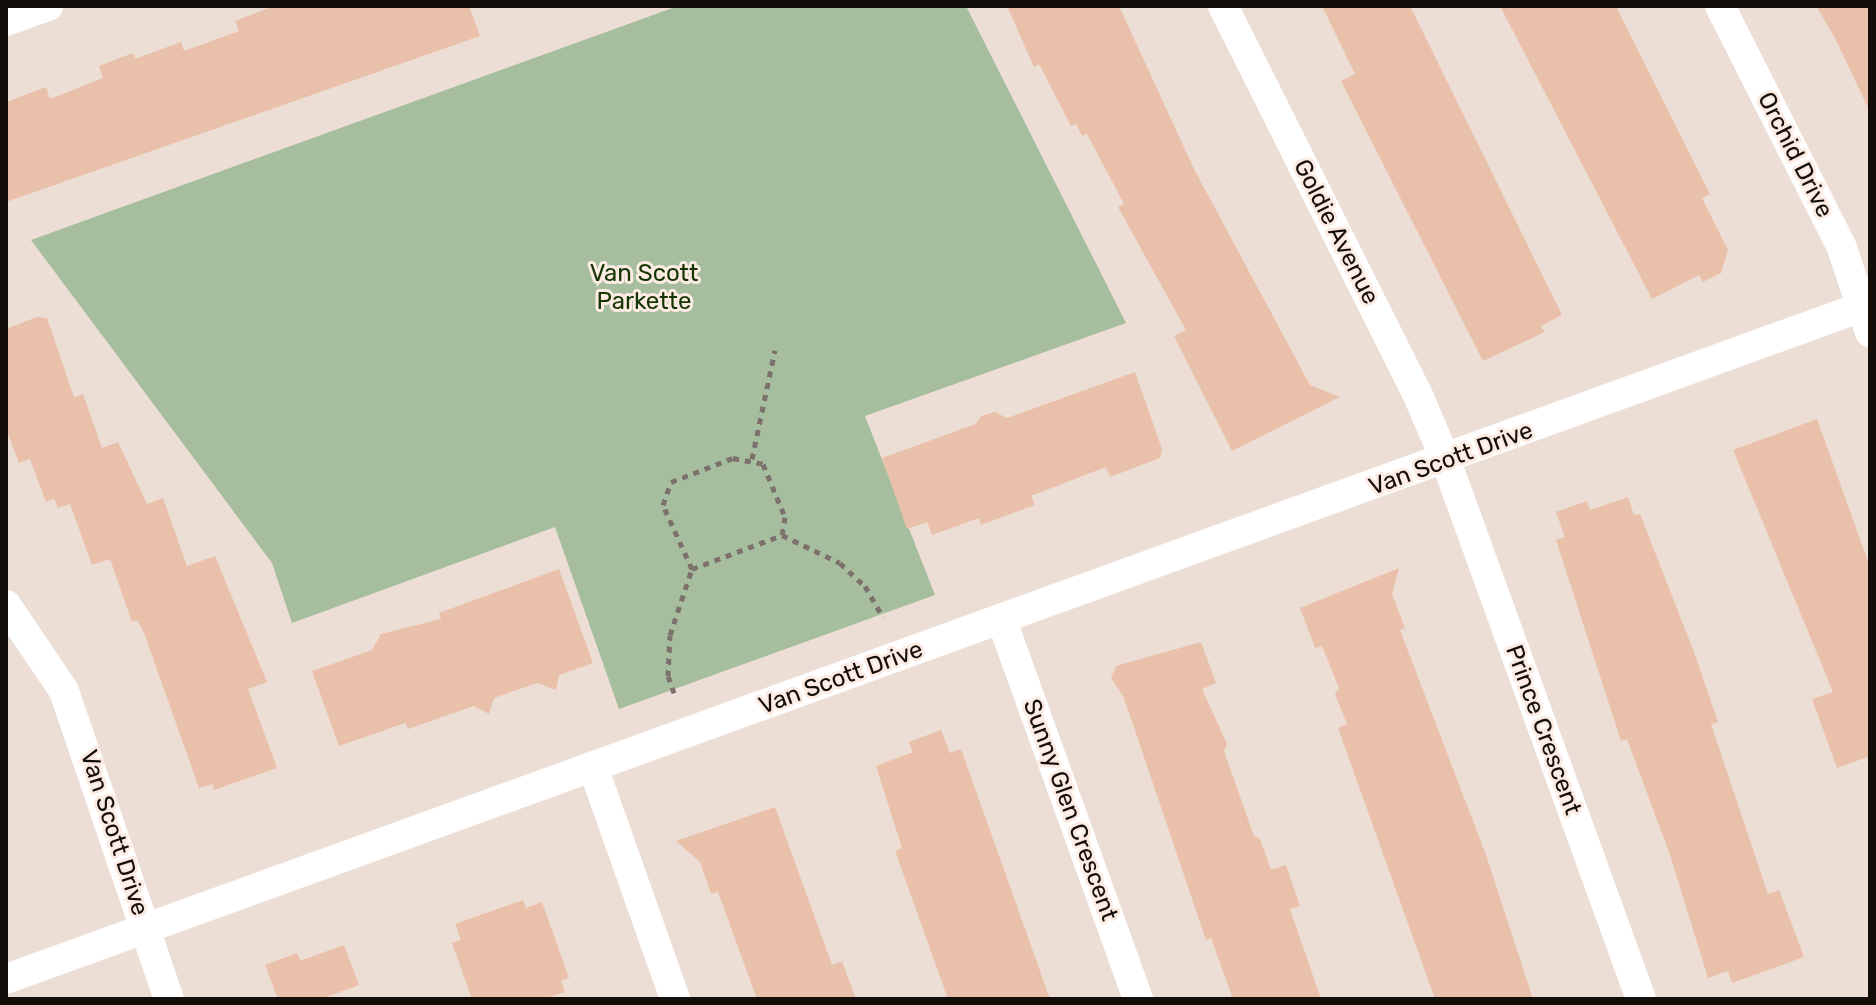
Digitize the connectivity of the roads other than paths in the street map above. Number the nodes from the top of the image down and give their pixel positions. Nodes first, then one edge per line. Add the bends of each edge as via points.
1 (48, 6) edge
2 (1223, 6) edge
3 (1720, 6) edge
4 (6, 21) edge
5 (1868, 314) edge
6 (1446, 461) junction
7 (6, 605) edge
8 (1002, 621) junction
9 (593, 767) junction
10 (146, 929) junction
11 (6, 979) edge
12 (169, 999) edge
13 (675, 999) edge
14 (1138, 999) edge
15 (1641, 999) edge

1 - 4 street
2 - 6 street, Goldie Avenue
3 - 5 street, Orchid Drive via 1842,248
5 - 6 street, Van Scott Drive
6 - 8 street, Van Scott Drive
6 - 15 street, Prince Crescent
7 - 10 street, Van Scott Drive via 64,691
8 - 9 street, Van Scott Drive
8 - 14 street, Sunny Glen Crescent
9 - 10 street, Van Scott Drive
9 - 13 street
10 - 11 street
10 - 12 street

